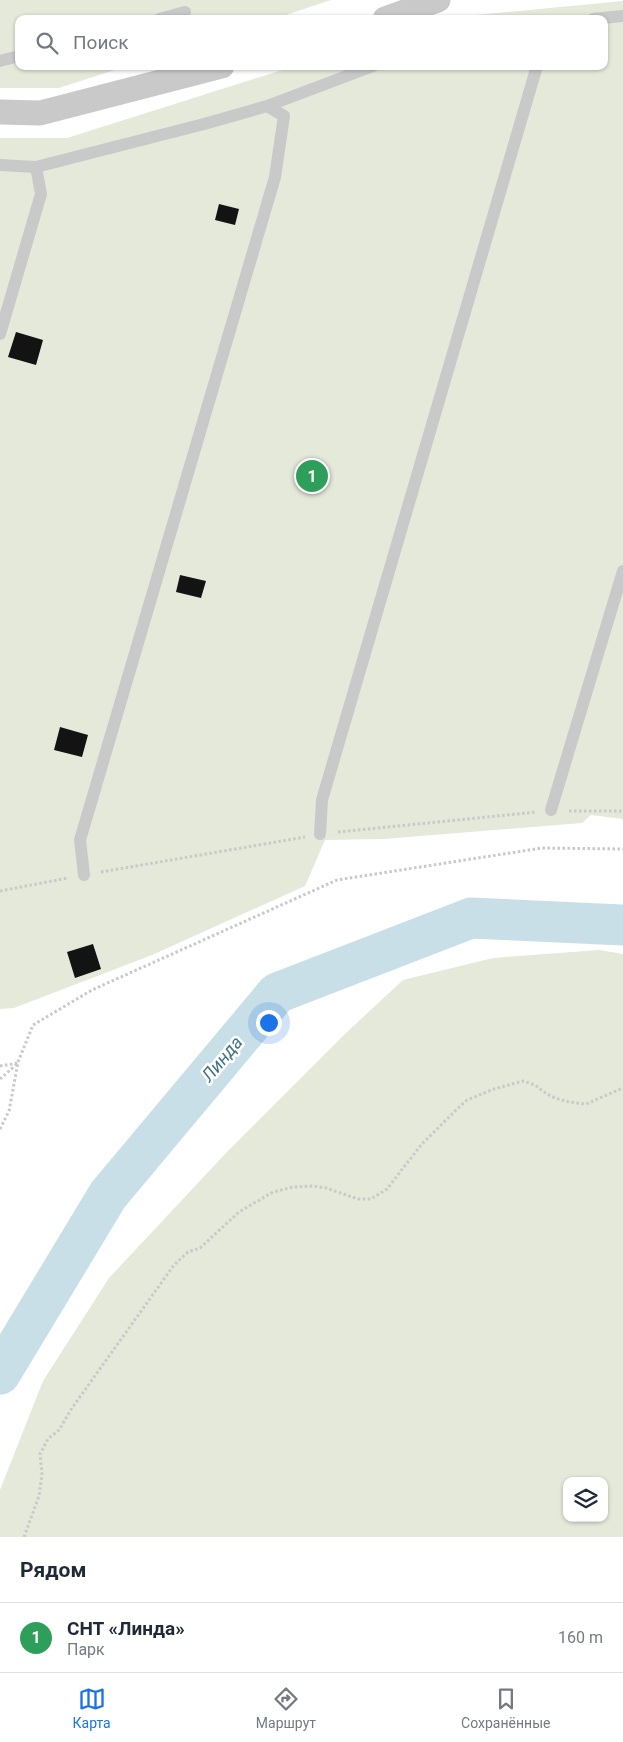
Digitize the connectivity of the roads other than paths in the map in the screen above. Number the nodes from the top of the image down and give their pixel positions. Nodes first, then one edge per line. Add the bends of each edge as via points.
1 (438, 0) edge
2 (185, 12) dead end
3 (173, 15) edge
4 (396, 15) edge
5 (623, 16) edge
6 (608, 18) edge
7 (15, 57) edge
8 (0, 61) edge
9 (207, 70) edge
10 (362, 70) edge
11 (536, 70) edge
12 (267, 106) junction
13 (0, 112) edge
14 (0, 165) edge
15 (36, 167) junction
16 (0, 334) edge
17 (623, 571) edge
18 (551, 810) dead end
19 (320, 834) dead end
20 (84, 875) dead end

1 - 4 street
2 - 3 lane
5 - 6 lane
7 - 8 lane
9 - 13 street via 40,113
10 - 12 lane
11 - 19 lane via 322,800
12 - 15 lane
12 - 20 lane via 284,116 275,177 80,840
14 - 15 lane
15 - 16 lane via 42,194
17 - 18 lane

